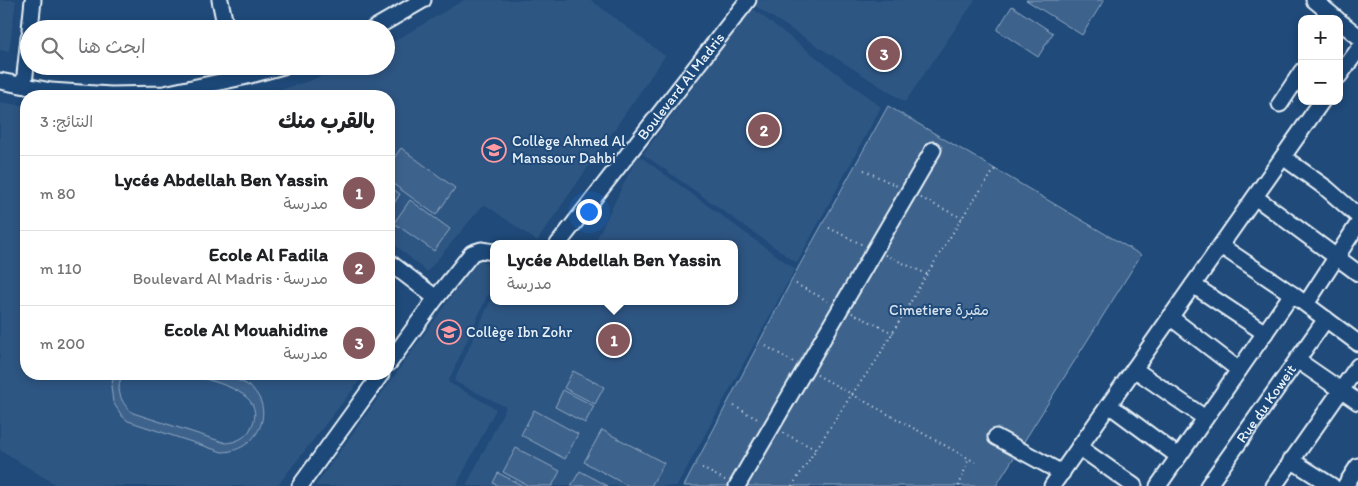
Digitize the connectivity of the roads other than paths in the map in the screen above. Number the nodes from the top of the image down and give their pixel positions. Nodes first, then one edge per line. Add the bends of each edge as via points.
1 (33, 0) edge
2 (220, 0) edge
3 (423, 0) edge
4 (748, 0) edge
5 (1314, 0) edge
6 (1332, 15) edge
7 (31, 20) edge
8 (224, 20) edge
9 (389, 20) edge
10 (1343, 24) edge
11 (1358, 36) edge
12 (1357, 53) edge
13 (1343, 71) edge
14 (25, 75) edge
15 (227, 75) edge
16 (1298, 78) edge
17 (0, 81) edge
18 (24, 84) junction
19 (40, 90) edge
20 (181, 90) edge
21 (1280, 104) dead end
22 (1319, 105) edge
23 (933, 150) dead end
24 (1283, 157) junction
25 (1255, 197) junction
26 (1358, 216) edge
27 (1358, 224) edge
28 (561, 240) edge
29 (1221, 246) junction
30 (490, 251) edge
31 (1335, 257) junction
32 (395, 267) edge
33 (1358, 273) edge
34 (1193, 285) junction
35 (1292, 294) junction
36 (436, 298) junction
37 (1306, 304) junction
38 (1170, 317) junction
39 (1326, 319) junction
40 (1265, 333) junction
41 (1358, 343) edge
42 (395, 355) edge
43 (1297, 360) junction
44 (1358, 366) edge
45 (1134, 369) junction
46 (1239, 370) junction
47 (377, 380) edge
48 (1340, 390) junction
49 (1358, 402) edge
50 (1109, 405) junction
51 (1205, 418) junction
52 (996, 437) dead end
53 (1079, 448) junction
54 (1178, 456) junction
55 (1292, 460) junction
56 (1358, 466) edge
57 (1056, 482) edge
58 (732, 484) edge
59 (300, 486) edge
60 (1134, 486) edge
61 (1158, 486) edge
62 (1208, 486) edge
63 (1274, 486) edge
64 (1332, 486) edge
65 (1345, 486) edge

1 - 7 street
2 - 8 street
3 - 9 street
4 - 28 street, Boulevard Al Madris
5 - 6 street
10 - 11 street
12 - 13 street
14 - 18 street
15 - 20 street
16 - 21 street
17 - 18 street
18 - 19 street
22 - 24 street
23 - 58 street
24 - 25 street
24 - 26 street
25 - 29 street
25 - 31 street
27 - 31 street
29 - 34 street
29 - 35 street
30 - 36 street via 472,253
31 - 33 street
31 - 37 street
32 - 36 street
34 - 38 street
34 - 40 street
35 - 37 street
35 - 40 street
36 - 42 street
37 - 39 street
38 - 45 street
38 - 46 street
39 - 41 street
39 - 43 street, Rue du Koweit
40 - 46 street
43 - 48 street
43 - 62 street, Rue du Koweit
44 - 48 street
45 - 50 street
45 - 51 street
46 - 51 street
47 - 59 street
48 - 49 street
48 - 55 street
50 - 53 street
50 - 54 street
51 - 54 street
52 - 57 street
53 - 57 street
53 - 60 street
54 - 61 street
55 - 63 street
55 - 64 street
56 - 65 street

